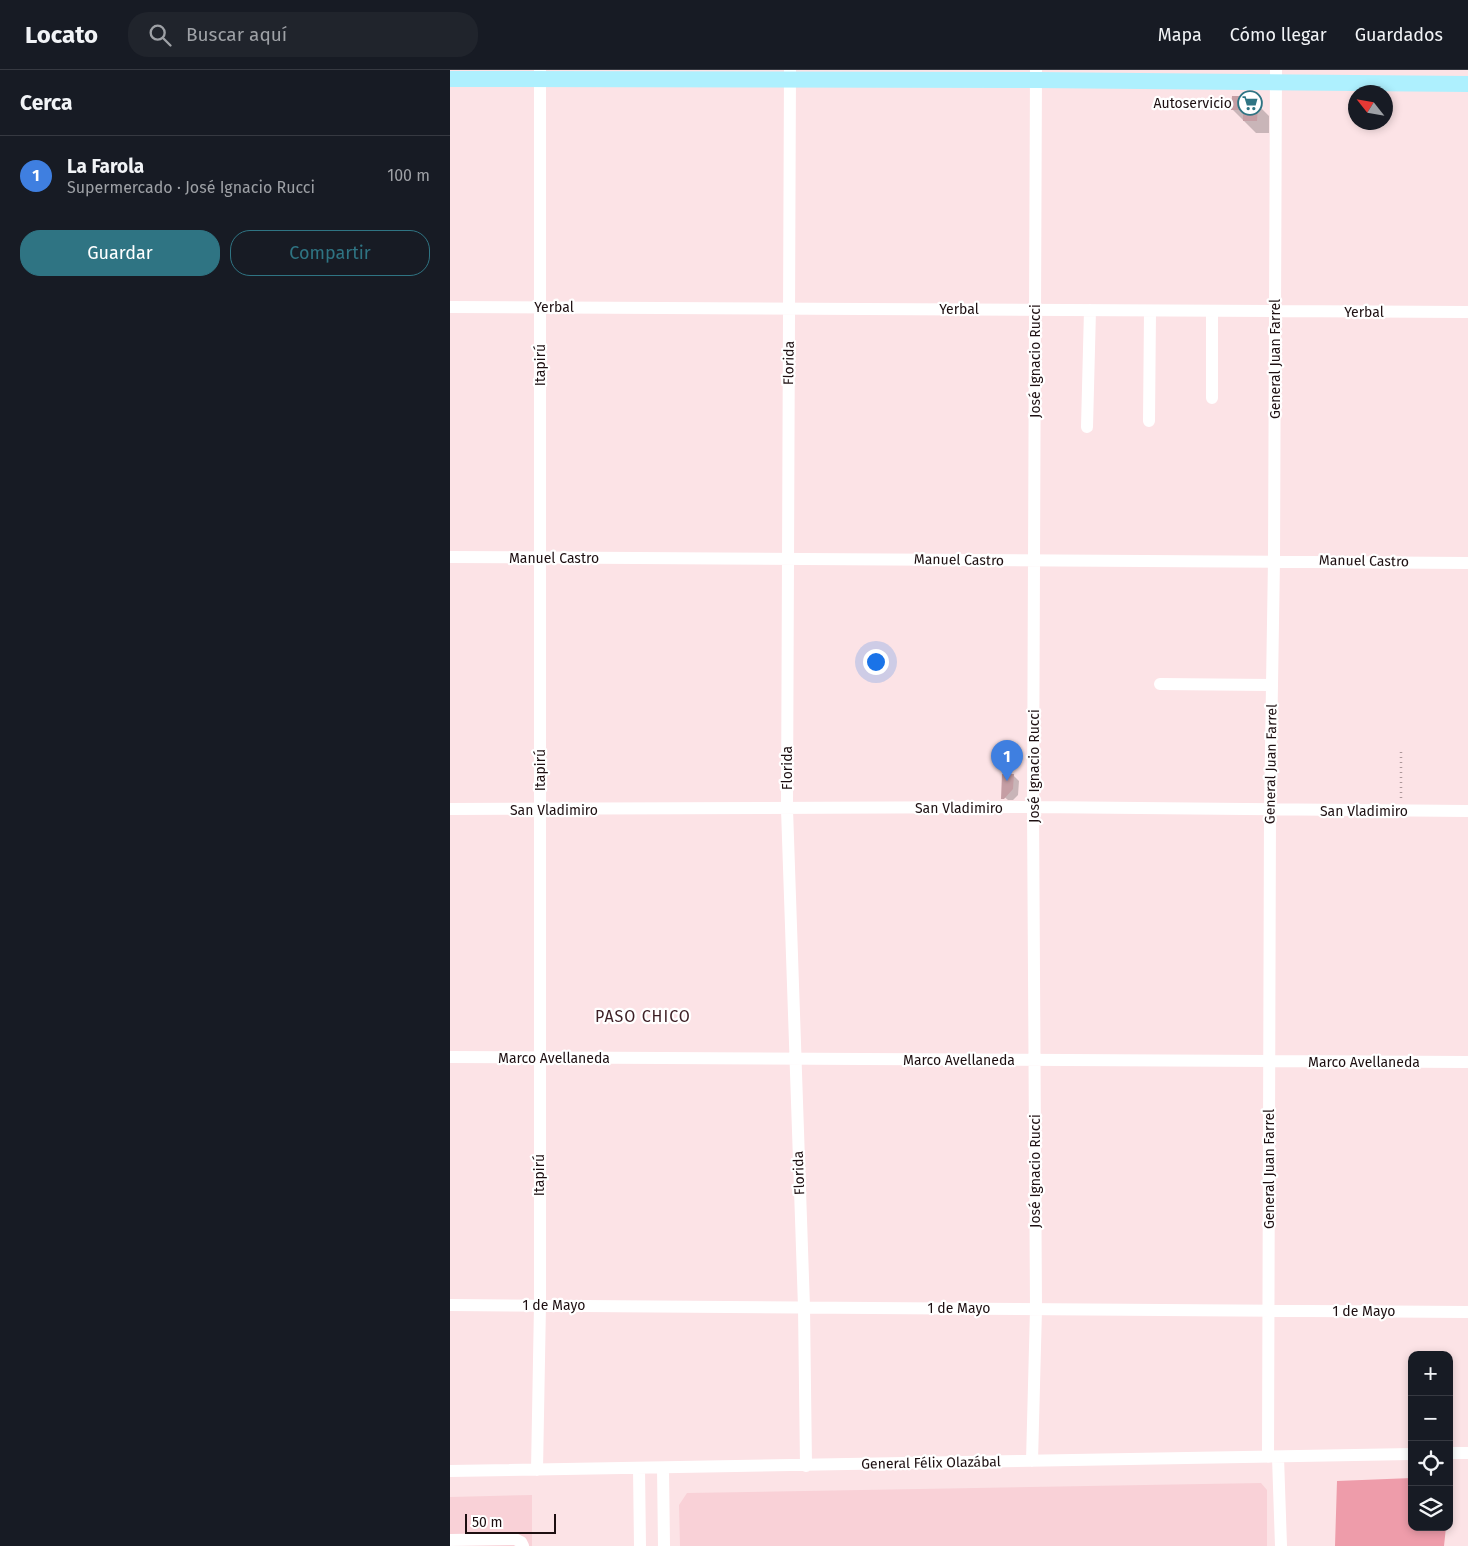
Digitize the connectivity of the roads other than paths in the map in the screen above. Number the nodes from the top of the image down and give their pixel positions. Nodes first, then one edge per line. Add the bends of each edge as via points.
1 (540, 75) edge
2 (790, 75) edge
3 (1036, 75) edge
4 (1276, 76) edge
5 (450, 79) edge
6 (1468, 84) edge
7 (450, 307) edge
8 (540, 307) junction
9 (789, 309) junction
10 (1035, 309) junction
11 (1090, 310) junction
12 (1150, 311) junction
13 (1212, 311) junction
14 (1275, 311) junction
15 (1468, 312) edge
16 (1212, 398) dead end
17 (1149, 421) dead end
18 (1086, 428) dead end
19 (450, 557) edge
20 (540, 558) junction
21 (787, 558) junction
22 (1274, 560) junction
23 (1034, 561) junction
24 (1468, 562) edge
25 (1160, 684) dead end
26 (1272, 685) junction
27 (1033, 808) junction
28 (450, 809) edge
29 (787, 809) junction
30 (540, 810) junction
31 (1270, 810) junction
32 (1468, 811) edge
33 (450, 1057) edge
34 (538, 1058) junction
35 (795, 1060) junction
36 (1034, 1060) junction
37 (1270, 1062) junction
38 (1468, 1062) edge
39 (450, 1305) edge
40 (540, 1305) junction
41 (804, 1307) junction
42 (1036, 1309) junction
43 (1268, 1311) junction
44 (1468, 1312) edge
45 (1453, 1453) edge
46 (1468, 1453) edge
47 (1408, 1454) edge
48 (1273, 1457) junction
49 (1032, 1461) junction
50 (806, 1466) junction
51 (639, 1468) junction
52 (663, 1468) junction
53 (537, 1470) junction
54 (450, 1471) edge
55 (450, 1540) edge
56 (523, 1546) edge
57 (640, 1546) edge
58 (664, 1546) edge
59 (1281, 1546) edge

1 - 2 main road
1 - 5 main road
1 - 8 street, Itapirú
2 - 3 main road
2 - 9 street, Florida
3 - 4 main road
3 - 10 street, José Ignacio Rucci
4 - 6 main road
4 - 14 street, General Juan Farrel
7 - 8 street, Yerbal
8 - 9 street, Yerbal
8 - 20 street, Itapirú
9 - 10 street, Yerbal
9 - 21 street, Florida
10 - 11 street, Yerbal
10 - 23 street, José Ignacio Rucci
11 - 12 street, Yerbal
11 - 18 street
12 - 13 street, Yerbal
12 - 17 street
13 - 14 street, Yerbal
13 - 16 street
14 - 15 street, Yerbal
14 - 22 street, General Juan Farrel
19 - 20 street, Manuel Castro
20 - 21 street, Manuel Castro
20 - 30 street, Itapirú
21 - 23 street, Manuel Castro
21 - 29 street, Florida
22 - 23 street, Manuel Castro
22 - 24 street, Manuel Castro
22 - 26 street, General Juan Farrel
23 - 27 street, José Ignacio Rucci
25 - 26 street
26 - 31 street, General Juan Farrel
27 - 29 street, San Vladimiro
27 - 31 street, San Vladimiro
27 - 36 street, José Ignacio Rucci
28 - 30 street, San Vladimiro
29 - 30 street, San Vladimiro
29 - 35 street, Florida
30 - 34 street, Itapirú
31 - 32 street, San Vladimiro
31 - 37 street, General Juan Farrel
33 - 34 street, Marco Avellaneda
34 - 35 street, Marco Avellaneda
34 - 40 street, Itapirú
35 - 36 street, Marco Avellaneda
35 - 41 street, Florida
36 - 37 street, Marco Avellaneda
36 - 42 street, José Ignacio Rucci
37 - 38 street, Marco Avellaneda
37 - 43 street, General Juan Farrel
39 - 40 street, 1 de Mayo
40 - 41 street, 1 de Mayo
40 - 53 street, Itapirú
41 - 42 street, 1 de Mayo
41 - 50 street, Florida
42 - 43 street, 1 de Mayo
42 - 49 street, José Ignacio Rucci
43 - 44 street, 1 de Mayo
43 - 48 street, General Juan Farrel
45 - 46 street
47 - 48 street, General Félix Olazábal
48 - 49 street, General Félix Olazábal
48 - 59 street, General Juan Farrel
49 - 50 street, General Félix Olazábal
50 - 52 street, General Félix Olazábal
51 - 52 street, General Félix Olazábal
51 - 53 street, General Félix Olazábal
51 - 57 street
52 - 58 street
53 - 54 street, General Félix Olazábal
55 - 56 street via 515,1539

